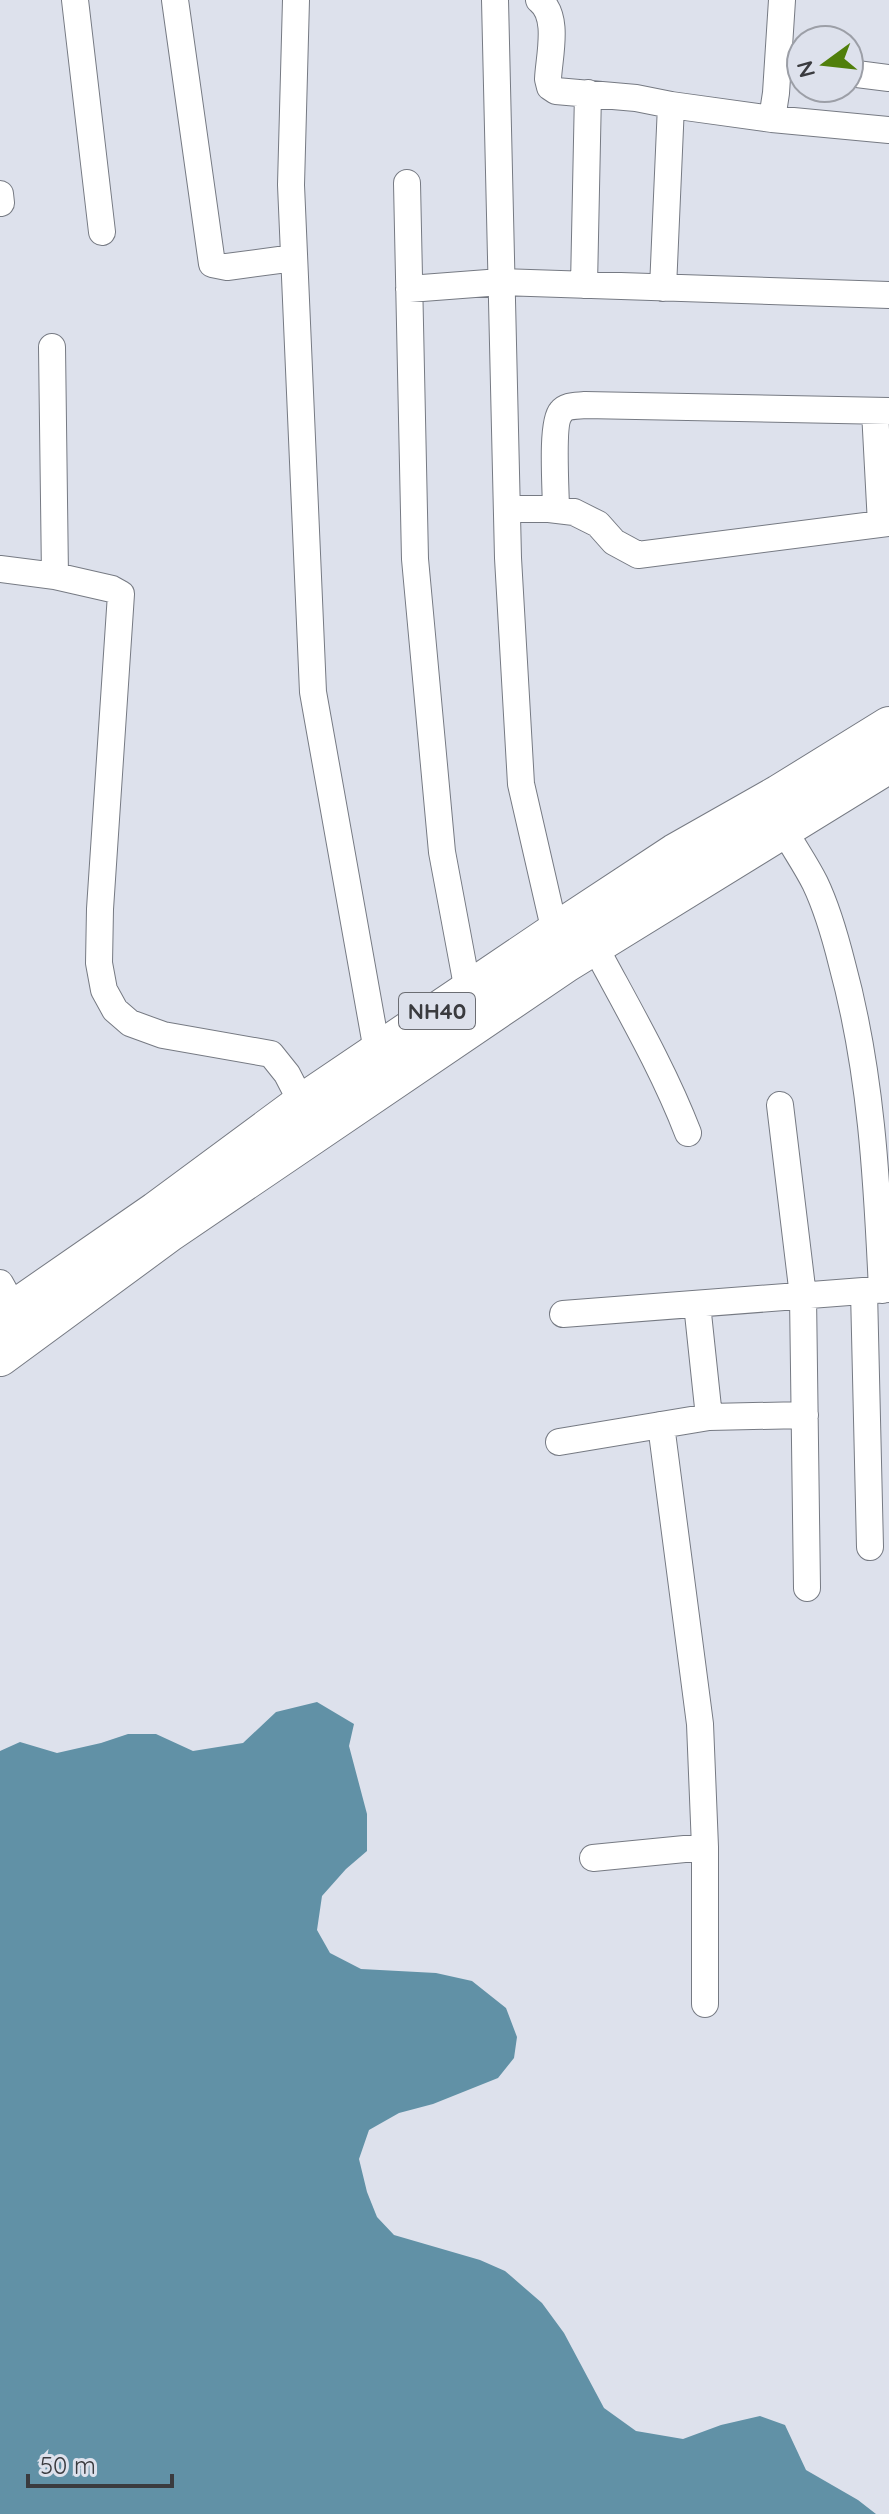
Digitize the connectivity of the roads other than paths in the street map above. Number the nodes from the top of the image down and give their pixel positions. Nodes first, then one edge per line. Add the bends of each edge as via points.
1 (75, 0) edge
2 (175, 0) edge
3 (296, 0) edge
4 (495, 0) edge
5 (539, 0) edge
6 (782, 0) edge
7 (865, 75) edge
8 (889, 78) edge
9 (588, 93) junction
10 (671, 105) junction
11 (772, 119) junction
12 (889, 130) edge
13 (407, 183) dead end
14 (102, 232) dead end
15 (294, 258) junction
16 (501, 282) junction
17 (584, 285) junction
18 (663, 288) junction
19 (409, 289) junction
20 (889, 295) edge
21 (52, 347) dead end
22 (882, 411) edge
23 (507, 509) junction
24 (556, 510) junction
25 (885, 524) edge
26 (0, 569) edge
27 (55, 576) junction
28 (889, 726) edge
29 (889, 764) edge
30 (786, 816) junction
31 (555, 932) junction
32 (594, 945) junction
33 (468, 991) junction
34 (377, 1051) junction
35 (302, 1103) junction
36 (780, 1105) dead end
37 (688, 1133) dead end
38 (878, 1290) edge
39 (803, 1296) junction
40 (5, 1303) edge
41 (697, 1304) junction
42 (563, 1314) dead end
43 (0, 1357) edge
44 (805, 1415) junction
45 (709, 1417) junction
46 (661, 1425) junction
47 (559, 1442) dead end
48 (878, 1465) edge
49 (870, 1547) dead end
50 (807, 1588) dead end
51 (705, 1847) junction
52 (593, 1858) dead end
53 (705, 2004) dead end

1 - 14 street
2 - 15 street via 212,264 227,267
3 - 15 street
4 - 16 street
5 - 9 street via 551,19 550,87
6 - 11 street
7 - 8 street
9 - 10 street
9 - 17 street
10 - 11 street
10 - 18 street
11 - 12 street
13 - 19 street
15 - 34 street via 313,692
16 - 17 street
16 - 19 street
16 - 23 street
17 - 18 street
18 - 20 street
19 - 33 street via 415,559 442,852
21 - 27 street
22 - 24 street via 566,407 558,414 555,430
22 - 25 street
23 - 24 street
23 - 31 street via 521,784
24 - 25 street via 598,524 614,542 638,555
26 - 27 street
27 - 35 street via 121,594 100,909 104,990 130,1023 163,1035 271,1054
28 - 30 highway, NH40
29 - 30 highway, NH40
30 - 31 highway, NH40 via 675,853
30 - 32 highway, NH40
30 - 38 street via 834,931 853,1003 878,1196
31 - 33 highway, NH40
32 - 37 street
32 - 43 highway, NH40 via 170,1232
33 - 34 highway, NH40
34 - 35 highway, NH40
35 - 40 highway, NH40 via 156,1211
36 - 39 street
38 - 39 street
38 - 48 street
39 - 41 street
39 - 44 street
41 - 42 street
41 - 45 street
44 - 45 street
44 - 50 street
45 - 46 street
46 - 47 street
46 - 51 street via 700,1724
48 - 49 street
51 - 52 street
51 - 53 street

